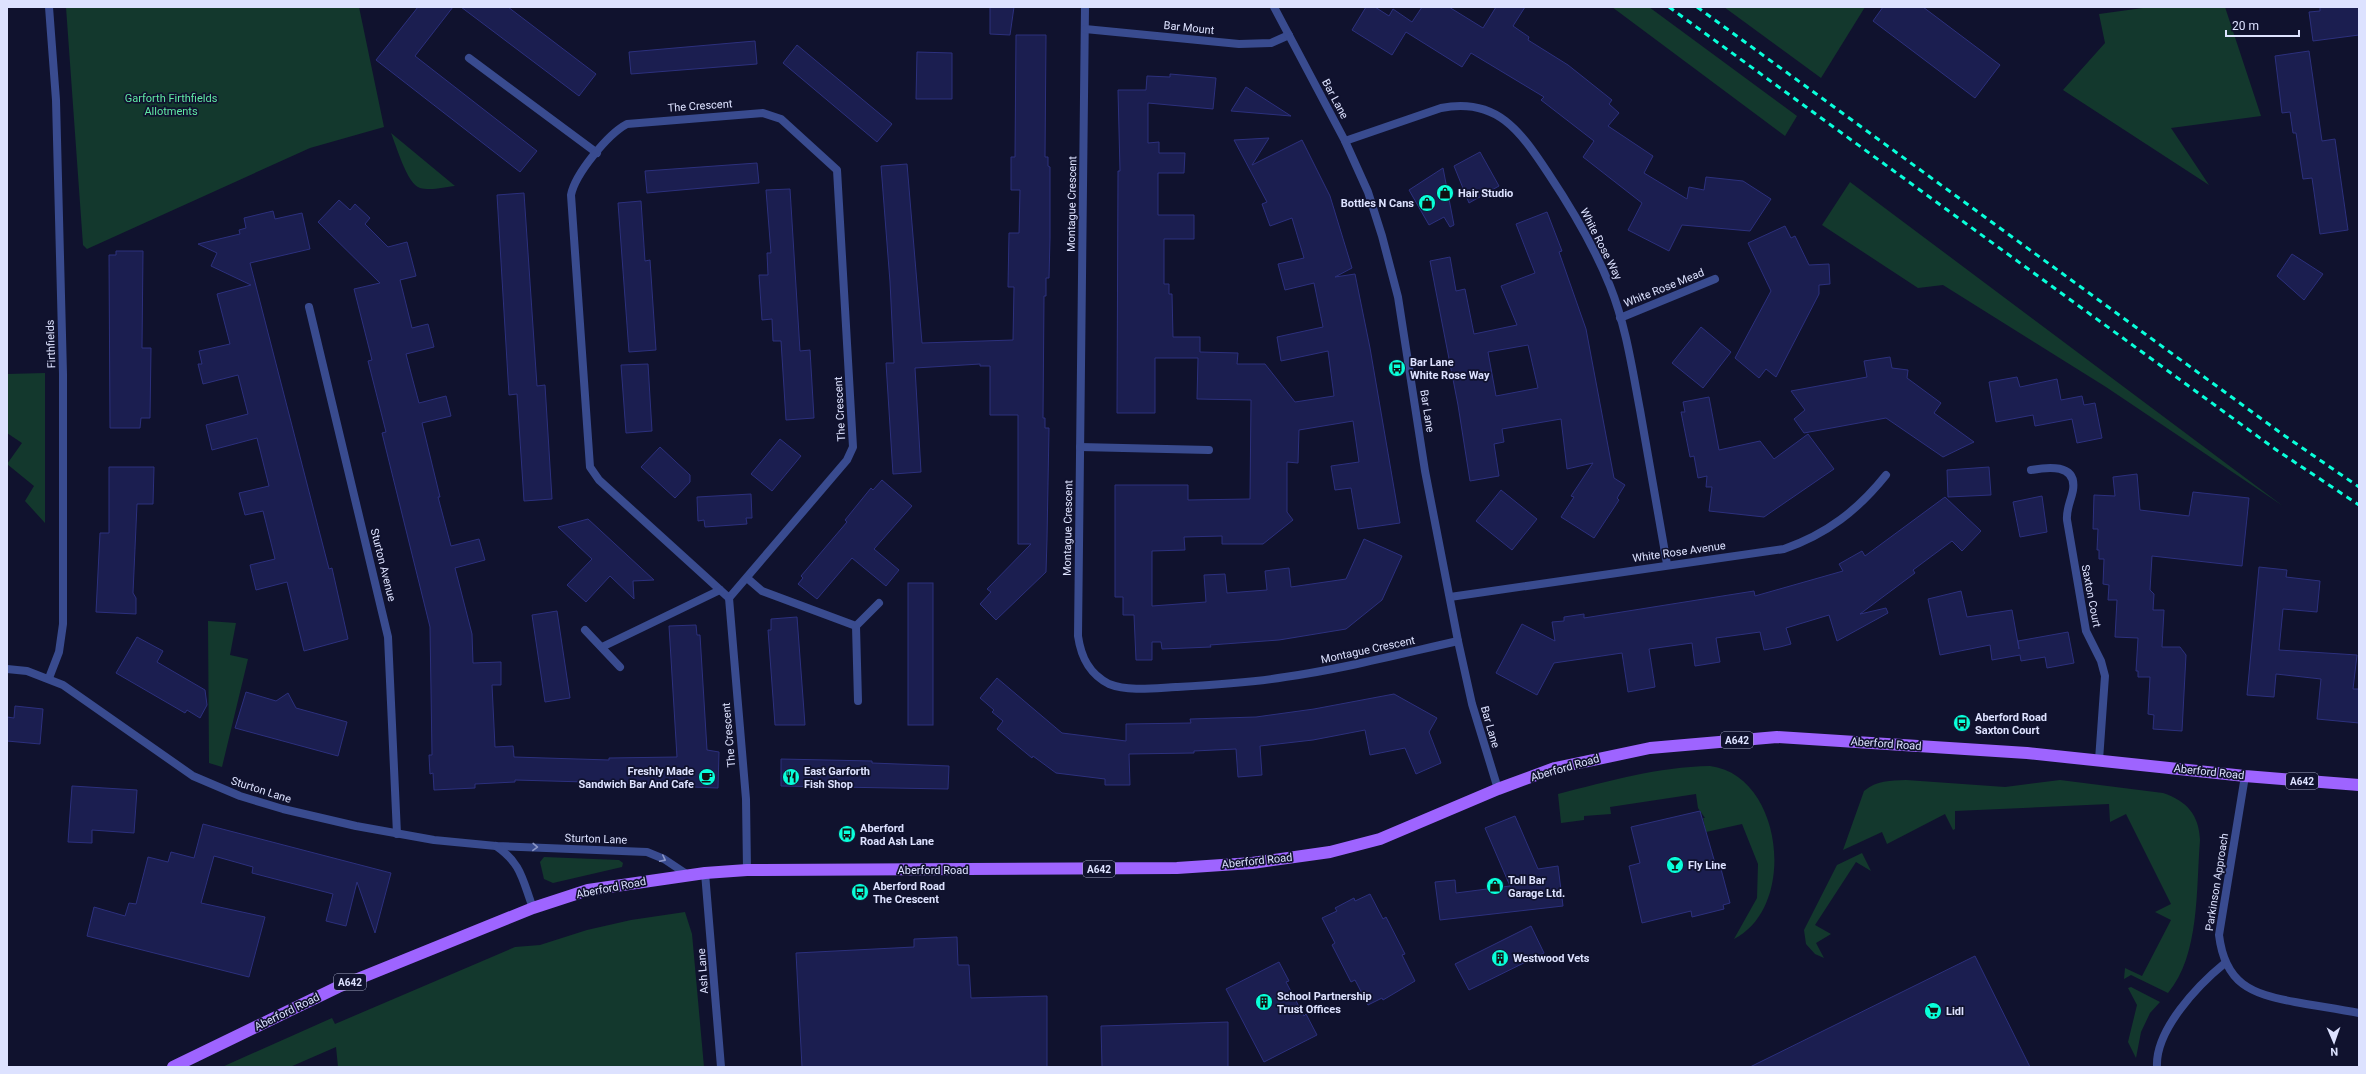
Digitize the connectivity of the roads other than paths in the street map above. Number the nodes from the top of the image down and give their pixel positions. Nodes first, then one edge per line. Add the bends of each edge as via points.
1 (49, 7) edge
2 (1084, 7) edge
3 (1274, 7) edge
4 (1085, 29) junction
5 (1289, 35) junction
6 (469, 58) dead end
7 (1345, 141) junction
8 (597, 153) junction
9 (1715, 279) dead end
10 (309, 307) dead end
11 (1620, 318) junction
12 (1080, 447) junction
13 (1209, 450) dead end
14 (2031, 470) dead end
15 (1886, 475) dead end
16 (1668, 564) junction
17 (747, 578) junction
18 (720, 590) junction
19 (1450, 597) junction
20 (729, 598) junction
21 (879, 603) dead end
22 (856, 626) junction
23 (585, 630) dead end
24 (1458, 641) junction
25 (602, 647) junction
26 (620, 667) dead end
27 (7, 669) edge
28 (49, 678) junction
29 (858, 701) dead end
30 (2099, 760) junction
31 (2245, 776) junction
32 (2359, 785) edge
33 (1498, 789) junction
34 (397, 834) junction
35 (496, 846) junction
36 (747, 870) junction
37 (705, 873) junction
38 (688, 875) junction
39 (533, 908) junction
40 (2225, 963) junction
41 (2359, 1013) edge
42 (173, 1067) edge
43 (721, 1067) edge
44 (2157, 1067) edge

1 - 28 street, Firthfields via 56,100 63,374 63,624 59,652
2 - 4 street, Montague Crescent
3 - 5 street, Bar Lane
4 - 5 street, Bar Mount via 1258,45 1271,43
4 - 12 street, Montague Crescent
5 - 7 street, Bar Lane
6 - 8 street
7 - 11 street, White Rose Way via 1441,108 1457,105 1493,112 1510,125 1532,150 1574,213 1600,262
7 - 19 street, Bar Lane via 1368,192 1398,297 1425,471
8 - 17 street, The Crescent via 620,127 631,123 764,113 781,119 837,170 853,448 847,460
8 - 18 street, The Crescent via 578,176 570,195 590,467 599,480
9 - 11 street, White Rose Mead
10 - 34 street, Sturton Avenue via 388,637
11 - 16 street, White Rose Way via 1629,353
12 - 13 street
12 - 24 street, Montague Crescent via 1078,636 1080,651 1086,665 1097,677 1126,688 1217,685 1285,678 1352,666
14 - 30 street, Saxton Court via 2060,467 2073,482 2067,516 2081,612 2105,676
15 - 16 street, White Rose Avenue via 1869,496 1847,516 1801,543 1784,548
16 - 19 street, White Rose Avenue
17 - 20 street, The Crescent
17 - 22 street via 762,591
18 - 20 street, The Crescent
18 - 25 street
19 - 24 street, Bar Lane
20 - 36 street, The Crescent via 746,799
21 - 22 street
22 - 29 street
23 - 25 street
24 - 33 street, Bar Lane via 1478,725
25 - 26 street
27 - 28 street, Sturton Lane via 27,671
28 - 34 street, Sturton Lane via 80,696 176,765 215,786 283,809
30 - 31 main road, Aberford Road / A642
30 - 33 main road, Aberford Road / A642 via 2026,753 1777,738 1657,748 1608,756 1555,768
31 - 32 main road, Aberford Road / A642
31 - 40 street, Parkinson Approach via 2219,935
33 - 36 main road, Aberford Road / A642 via 1380,839 1330,852 1252,863 1177,868
34 - 35 street, Sturton Lane
35 -> 38 street, Sturton Lane via 647,852 664,859
35 - 39 street via 511,856 520,871
36 - 37 main road, Aberford Road / A642
37 - 38 main road, Aberford Road / A642
37 - 43 street, Ash Lane
38 - 39 main road, Aberford Road / A642 via 588,890
39 - 42 main road, Aberford Road / A642 via 338,987
40 - 41 street, Parkinson Approach via 2239,982 2254,992
40 - 44 street via 2210,975 2170,1024 2156,1059

